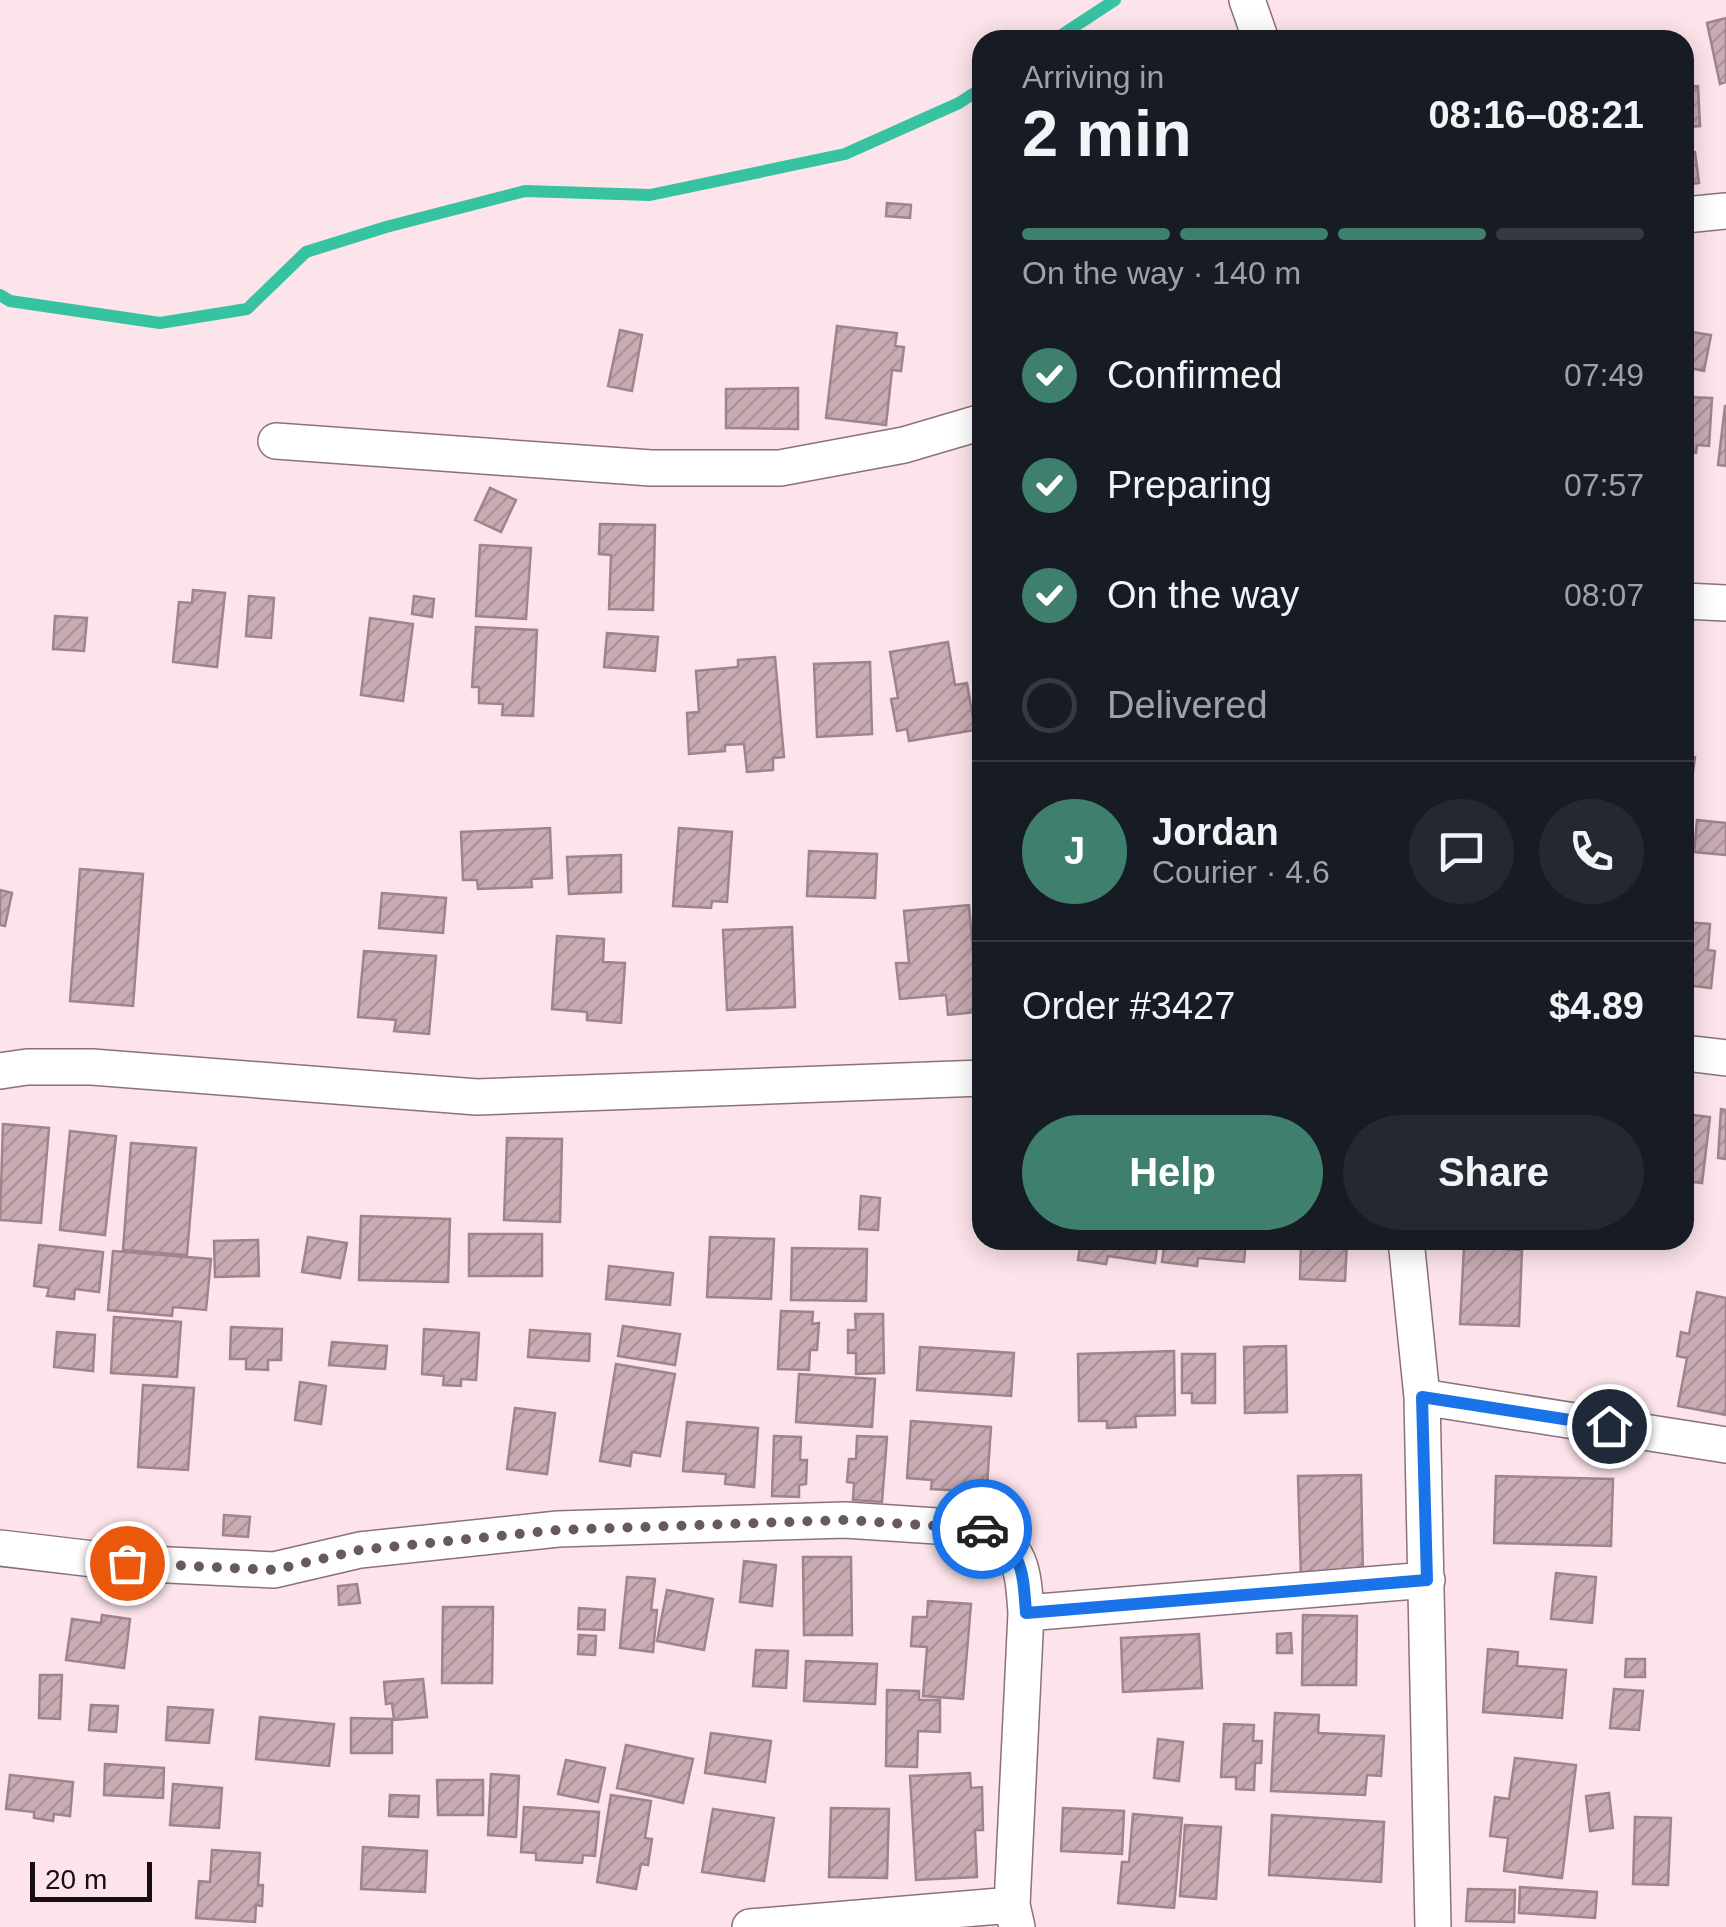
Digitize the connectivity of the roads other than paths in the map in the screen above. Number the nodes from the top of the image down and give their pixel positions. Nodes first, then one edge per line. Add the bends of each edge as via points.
1 (1248, 0) edge
2 (1257, 30) edge
3 (1726, 211) edge
4 (1694, 214) edge
5 (972, 425) edge
6 (276, 441) dead end
7 (1694, 602) edge
8 (1726, 603) edge
9 (1694, 1054) edge
10 (1726, 1058) edge
11 (0, 1071) edge
12 (972, 1078) edge
13 (1407, 1250) edge
14 (1422, 1397) junction
15 (1726, 1444) edge
16 (0, 1548) edge
17 (1427, 1580) junction
18 (1026, 1613) junction
19 (1014, 1916) edge
20 (750, 1927) edge
21 (1433, 1927) edge

1 - 2 street
3 - 4 street
5 - 6 street via 780,468 651,468
7 - 8 street
9 - 10 street
11 - 12 street via 92,1067 477,1097
13 - 14 street
14 - 15 street
14 - 17 street
16 - 18 street via 274,1570 360,1550 558,1530 845,1520 982,1529 1000,1536 1023,1572
17 - 18 street
17 - 21 street
18 - 19 street
19 - 20 street

